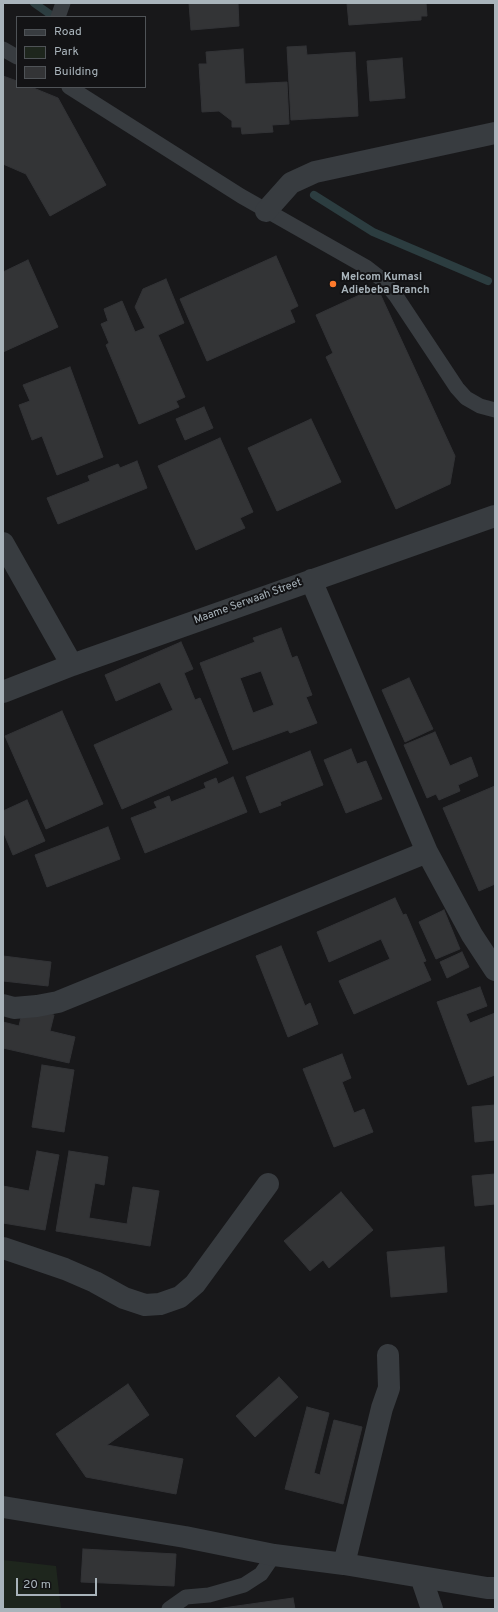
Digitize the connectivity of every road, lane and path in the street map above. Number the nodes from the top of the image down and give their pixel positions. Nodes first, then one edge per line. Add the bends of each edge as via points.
1 (63, 3) edge
2 (58, 16) edge
3 (3, 49) edge
4 (16, 56) edge
5 (71, 88) edge
6 (495, 133) edge
7 (266, 210) junction
8 (495, 410) edge
9 (495, 516) edge
10 (3, 543) edge
11 (311, 580) junction
12 (72, 665) junction
13 (3, 692) edge
14 (427, 852) junction
15 (495, 970) edge
16 (3, 1006) edge
17 (268, 1184) dead end
18 (3, 1248) edge
19 (388, 1355) dead end
20 (3, 1506) edge
21 (274, 1555) junction
22 (344, 1564) junction
23 (421, 1577) junction
24 (495, 1588) edge
25 (169, 1609) edge
26 (432, 1609) edge

1 - 2 lane
3 - 4 lane
5 - 7 lane
6 - 7 street via 315,172 291,183
7 - 8 lane via 366,267 384,281 456,388 480,406
9 - 11 street, Maame Serwaah Street
10 - 12 street
11 - 12 street, Maame Serwaah Street
11 - 14 street
12 - 13 street, Maame Serwaah Street
14 - 15 street via 472,935
14 - 16 street via 58,1002 14,1008
17 - 18 street via 195,1284 180,1297 160,1304 145,1305 124,1298 66,1269
19 - 22 street via 389,1388
20 - 21 street
21 - 22 street
21 - 25 lane via 261,1574 244,1585 208,1595 186,1597
22 - 23 street
23 - 24 street
23 - 26 street

